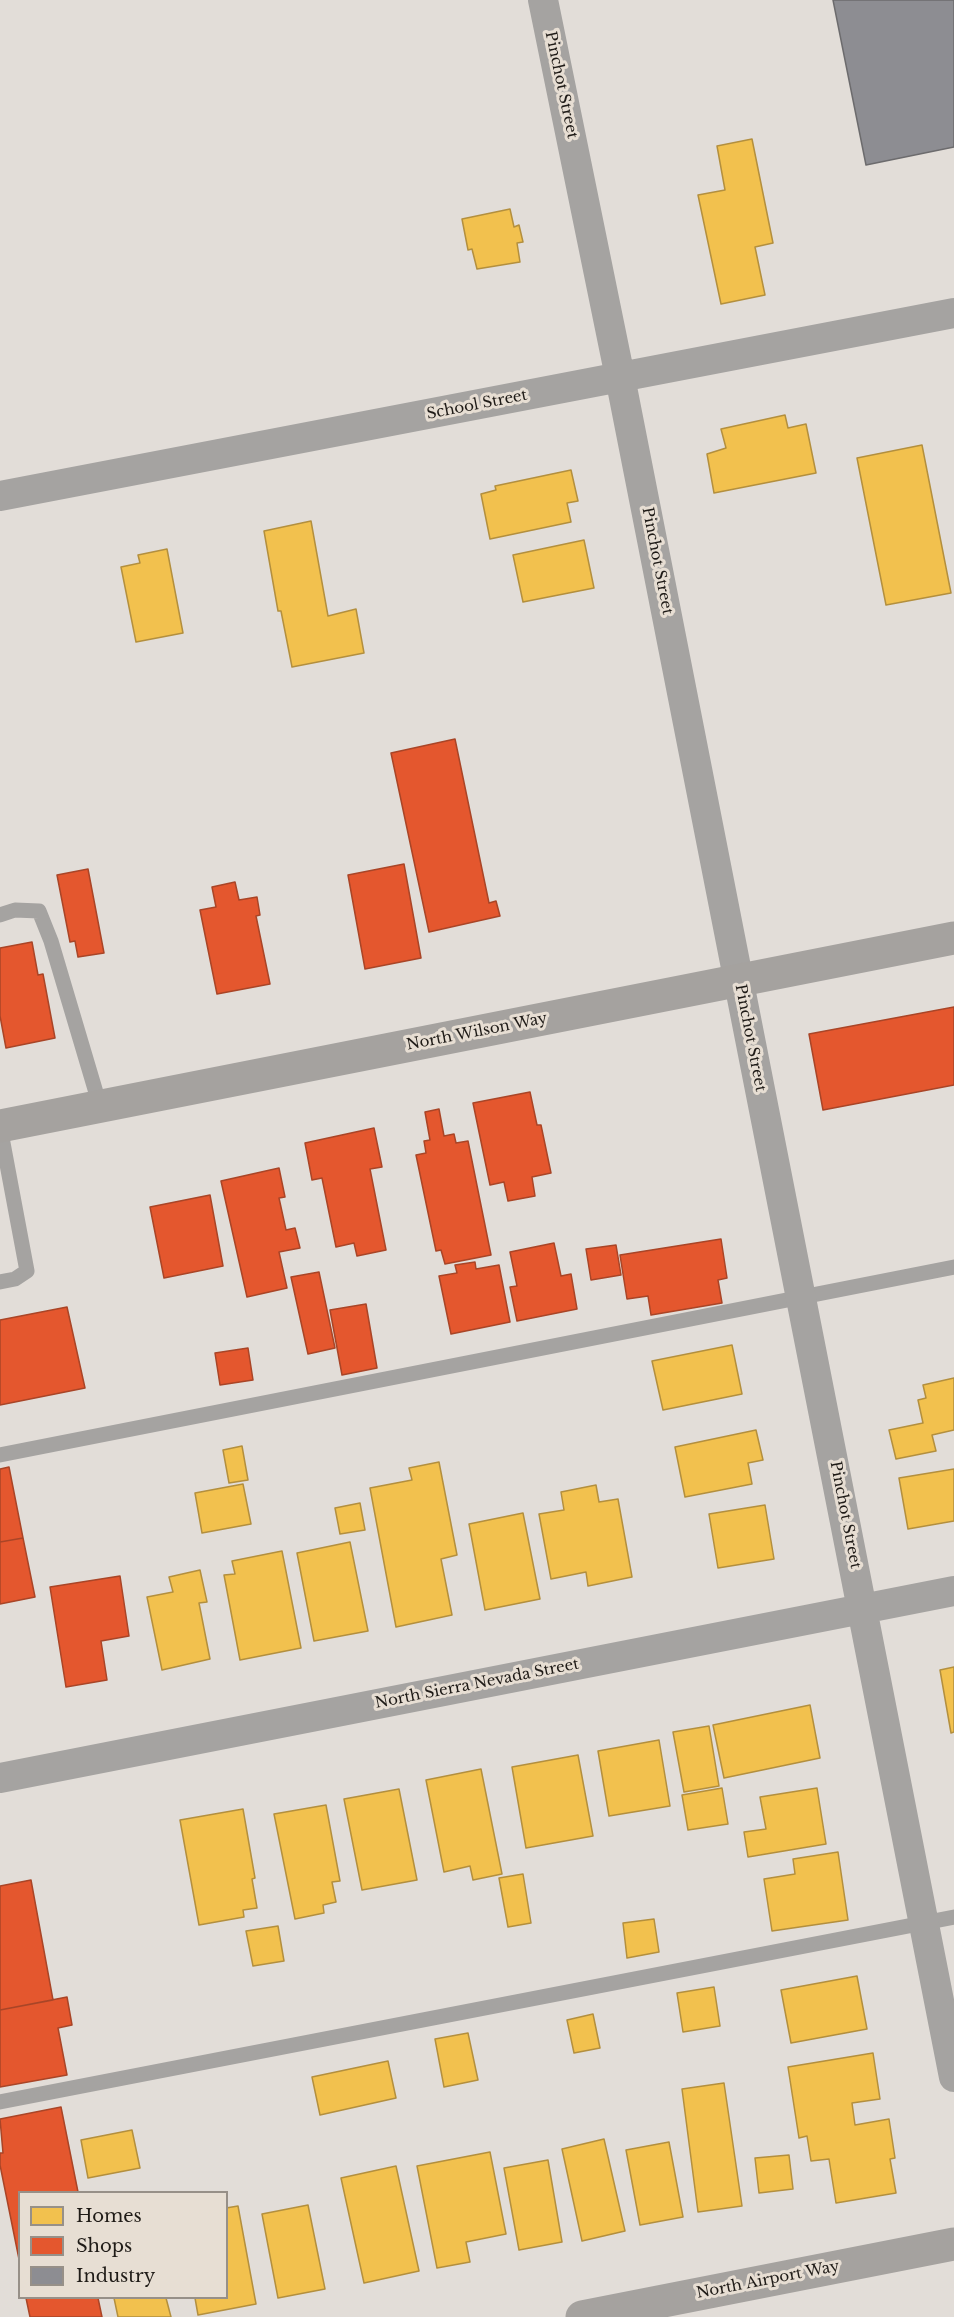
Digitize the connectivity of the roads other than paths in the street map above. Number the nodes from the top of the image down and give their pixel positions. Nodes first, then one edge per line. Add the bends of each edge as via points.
1 (543, 0) edge
2 (954, 313) edge
3 (620, 377) junction
4 (0, 496) edge
5 (0, 915) edge
6 (954, 938) edge
7 (739, 980) junction
8 (100, 1106) junction
9 (0, 1126) edge
10 (954, 1267) edge
11 (0, 1282) edge
12 (801, 1298) junction
13 (0, 1455) edge
14 (954, 1591) edge
15 (863, 1609) junction
16 (0, 1778) edge
17 (954, 1917) edge
18 (923, 1923) junction
19 (954, 2078) edge
20 (0, 2102) edge
21 (954, 2244) edge
22 (582, 2317) edge

1 - 3 street, Pinchot Street
2 - 3 street, School Street
3 - 4 street, School Street
3 - 7 street, Pinchot Street
5 - 8 lane via 15,910 39,911
6 - 7 main road, North Wilson Way
7 - 8 main road, North Wilson Way
7 - 12 street, Pinchot Street
8 - 9 main road, North Wilson Way
9 - 11 lane via 27,1271
10 - 12 lane
12 - 13 lane
12 - 15 street, Pinchot Street
14 - 15 street, North Sierra Nevada Street
15 - 16 street, North Sierra Nevada Street
15 - 18 street, Pinchot Street
17 - 18 lane
18 - 19 street, Pinchot Street
18 - 20 lane
21 - 22 main road, North Airport Way

